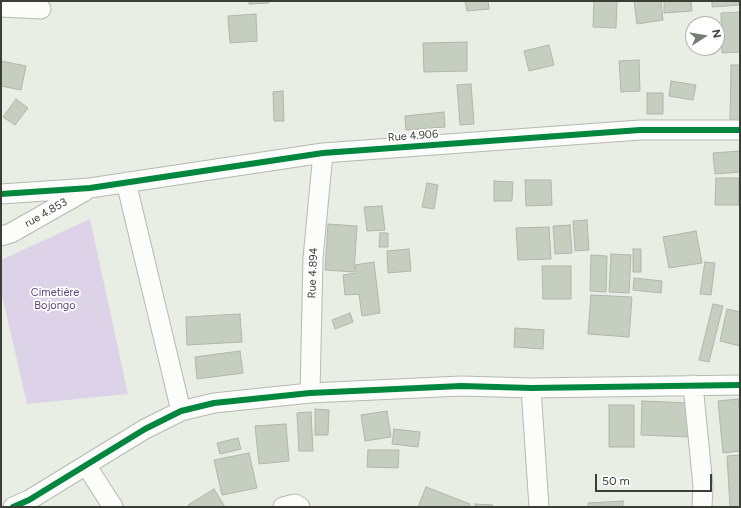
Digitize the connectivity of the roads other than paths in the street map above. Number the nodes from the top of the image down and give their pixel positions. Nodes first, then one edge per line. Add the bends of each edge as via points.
1 (1, 7) edge
2 (41, 9) dead end
3 (740, 130) edge
4 (323, 153) junction
5 (126, 182) junction
6 (90, 188) junction
7 (1, 194) edge
8 (1, 236) edge
9 (693, 385) junction
10 (740, 385) edge
11 (531, 388) junction
12 (310, 393) junction
13 (181, 412) junction
14 (86, 465) junction
15 (13, 507) edge
16 (113, 507) edge
17 (284, 507) edge
18 (300, 507) edge
19 (539, 507) edge
20 (702, 507) edge

1 - 2 street
3 - 4 street, Rue 4.906 via 640,130
4 - 5 street, Rue 4.906
4 - 12 street, Rue 4.894 via 313,258
5 - 6 street, Rue 4.906
5 - 13 street
6 - 7 street
6 - 8 street, rue 4.853 via 11,233
9 - 10 street
9 - 11 street
9 - 20 street via 703,486
11 - 12 street via 461,386
11 - 19 street
12 - 13 street via 214,403
13 - 14 street via 145,429
14 - 15 street
14 - 16 street
17 - 18 street via 295,504

